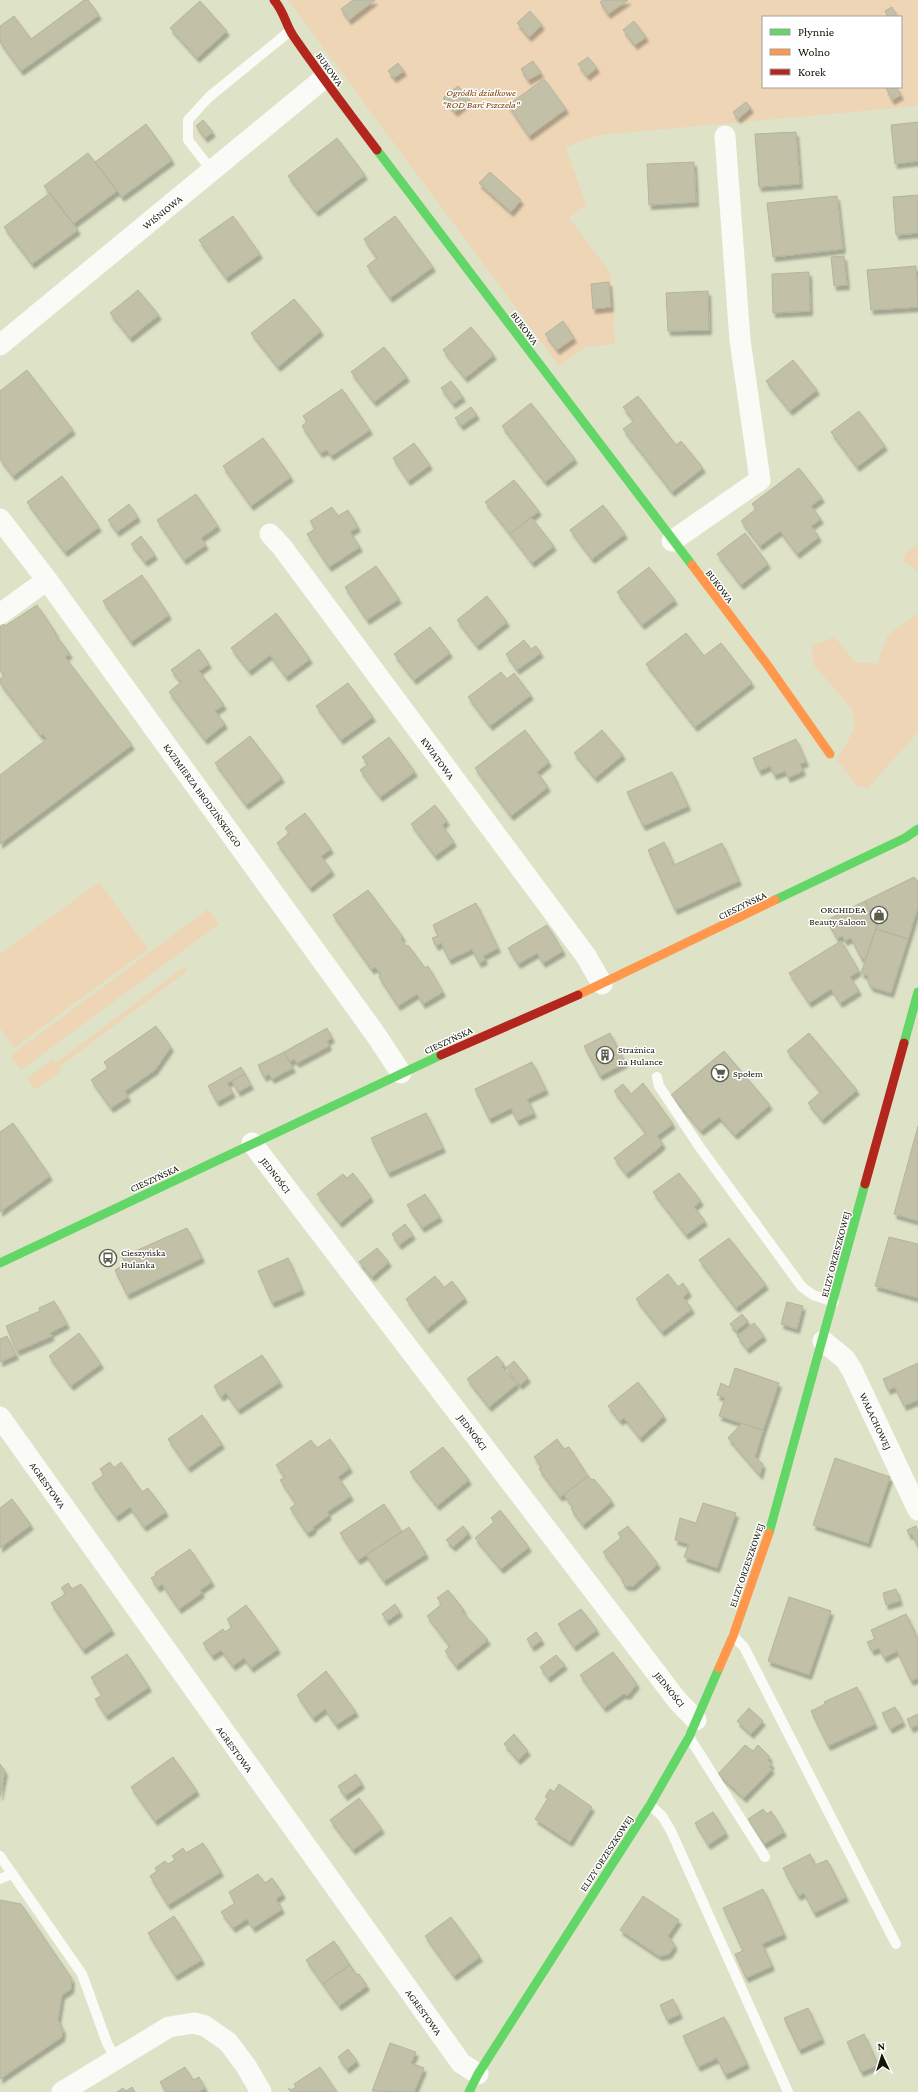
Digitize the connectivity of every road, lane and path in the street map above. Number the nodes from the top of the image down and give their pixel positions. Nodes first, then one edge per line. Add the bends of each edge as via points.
1 (274, 0) edge
2 (290, 31) junction
3 (323, 79) junction
4 (725, 136) dead end
5 (212, 171) junction
6 (0, 344) edge
7 (0, 519) edge
8 (270, 534) dead end
9 (672, 541) junction
10 (47, 580) junction
11 (0, 614) edge
12 (830, 754) dead end
13 (918, 824) edge
14 (918, 830) edge
15 (918, 835) edge
16 (905, 838) junction
17 (602, 984) junction
18 (918, 992) edge
19 (402, 1073) junction
20 (657, 1077) dead end
21 (252, 1143) junction
22 (0, 1263) edge
23 (834, 1302) junction
24 (823, 1341) junction
25 (0, 1417) edge
26 (918, 1510) edge
27 (732, 1636) junction
28 (692, 1729) junction
29 (650, 1805) junction
30 (0, 1856) edge
31 (765, 1857) dead end
32 (12, 1874) junction
33 (0, 1878) edge
34 (896, 1944) dead end
35 (116, 2059) junction
36 (474, 2083) edge
37 (62, 2092) edge
38 (261, 2092) edge
39 (788, 2092) edge

1 - 2 street, BUKOWA via 283,11
2 - 3 street, BUKOWA
2 - 5 lane via 209,97 188,120 188,140
3 - 5 street, WIŚNIOWA
3 - 9 street, BUKOWA
4 - 9 street via 740,340 760,480
5 - 6 street, WIŚNIOWA
7 - 10 street, KAZIMIERZA BRODZIŃSKIEGO
8 - 17 street, KWIATOWA via 586,956
9 - 12 street, BUKOWA via 766,663
10 - 11 street
10 - 19 street, KAZIMIERZA BRODZIŃSKIEGO
13 - 16 street
14 - 16 street, CIESZYŃSKA
15 - 16 street
16 - 17 street, CIESZYŃSKA
17 - 19 street, CIESZYŃSKA
18 - 23 street, ELIZY ORZESZKOWEJ
19 - 21 street, CIESZYŃSKA
20 - 23 lane via 658,1086 701,1149 802,1287 813,1295
21 - 22 street, CIESZYŃSKA
21 - 28 street, JEDNOŚCI via 677,1700
23 - 24 street, ELIZY ORZESZKOWEJ
24 - 26 street, WAŁACHOWEJ via 845,1359 852,1370
24 - 27 street, ELIZY ORZESZKOWEJ via 762,1557
25 - 36 street, AGRESTOWA
27 - 28 street, ELIZY ORZESZKOWEJ
27 - 34 lane via 744,1647
28 - 29 street, ELIZY ORZESZKOWEJ
28 - 31 lane
29 - 36 street, ELIZY ORZESZKOWEJ
29 - 39 lane via 662,1816 670,1831
30 - 32 lane
32 - 33 lane
32 - 35 lane via 82,1974 107,2043
35 - 37 street
35 - 38 street via 169,2027 194,2023 204,2026 228,2042

